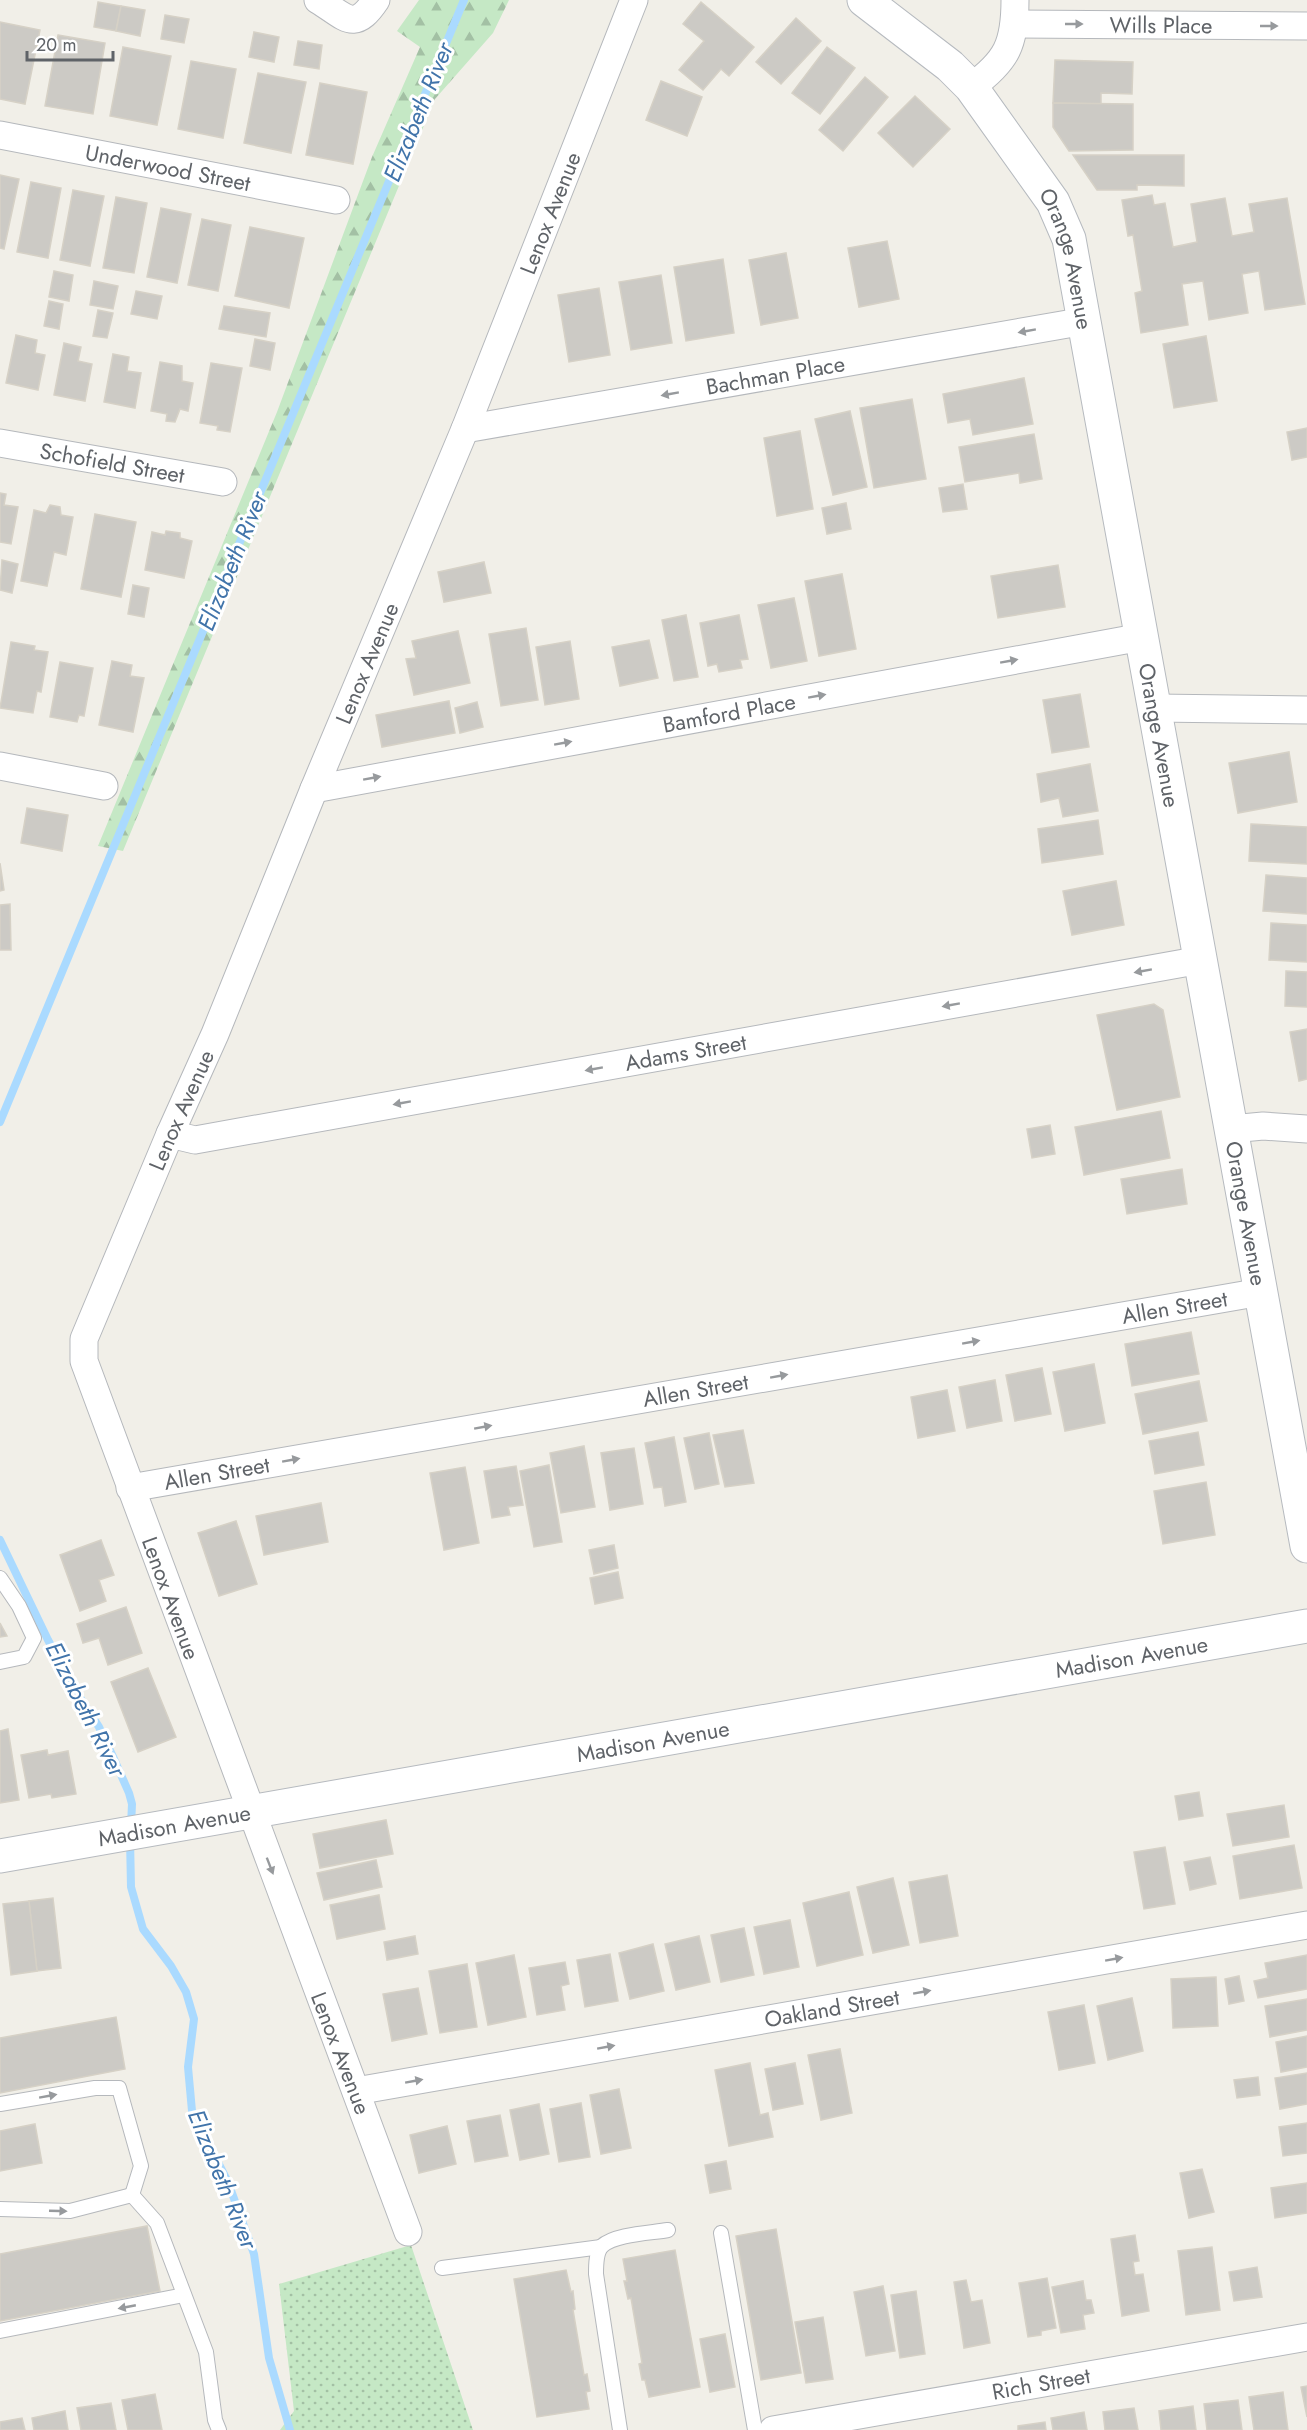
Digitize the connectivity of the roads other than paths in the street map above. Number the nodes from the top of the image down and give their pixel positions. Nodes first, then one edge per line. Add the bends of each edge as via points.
1 (318, 0) edge
2 (634, 0) edge
3 (864, 0) edge
4 (367, 10) edge
5 (1015, 12) edge
6 (1307, 27) edge
7 (972, 87) junction
8 (0, 135) edge
9 (336, 200) dead end
10 (1085, 321) junction
11 (465, 429) junction
12 (0, 443) edge
13 (224, 482) dead end
14 (1142, 637) junction
15 (1155, 708) junction
16 (1307, 710) edge
17 (0, 766) edge
18 (104, 786) dead end
19 (314, 789) junction
20 (1201, 960) junction
21 (1231, 1129) junction
22 (1307, 1129) edge
23 (170, 1134) junction
24 (1261, 1292) junction
25 (130, 1488) junction
26 (1307, 1546) edge
27 (0, 1578) edge
28 (1307, 1626) edge
29 (0, 1662) edge
30 (249, 1811) junction
31 (0, 1856) edge
32 (1307, 1925) edge
33 (356, 2091) junction
34 (0, 2104) edge
35 (132, 2195) junction
36 (0, 2209) edge
37 (668, 2230) dead end
38 (408, 2232) dead end
39 (721, 2233) dead end
40 (601, 2247) junction
41 (442, 2268) dead end
42 (184, 2295) junction
43 (0, 2331) edge
44 (1307, 2337) edge
45 (219, 2430) edge
46 (620, 2430) edge
47 (755, 2430) edge
48 (773, 2430) edge

1 - 4 street via 350,20
2 - 11 street, Lenox Avenue
3 - 7 street, Orange Avenue via 944,60
5 -> 6 street, Wills Place
5 - 7 street via 1013,36 1002,58
7 - 10 street, Orange Avenue via 1062,220
8 - 9 street, Underwood Street
10 -> 11 street, Bachman Place
10 - 14 street, Orange Avenue
11 - 19 street, Lenox Avenue
12 - 13 street, Schofield Street
14 - 15 street, Orange Avenue
19 -> 14 street, Bamford Place
15 - 16 street
15 - 20 street, Orange Avenue
17 - 18 street
19 - 23 street, Lenox Avenue via 215,1034
20 - 21 street, Orange Avenue
20 -> 23 street, Adams Street via 195,1140
21 - 22 street
21 - 24 street, Orange Avenue
23 - 25 street, Lenox Avenue via 84,1339 84,1361
25 -> 24 street, Allen Street
24 - 26 street, Orange Avenue
25 - 30 street, Lenox Avenue
27 - 29 lane via 34,1638 24,1657
28 - 30 street, Madison Avenue
30 - 31 street, Madison Avenue
30 -> 33 street, Lenox Avenue
33 -> 32 street, Oakland Street
33 - 38 street, Lenox Avenue
34 -> 35 lane via 95,2088 119,2088 141,2166
36 -> 35 lane via 70,2211
35 - 42 lane via 157,2223
37 - 40 lane via 613,2239
39 - 47 lane
40 - 41 lane
40 - 46 lane via 596,2274
42 -> 43 lane
42 - 45 lane via 206,2352
44 - 48 street, Rich Street

